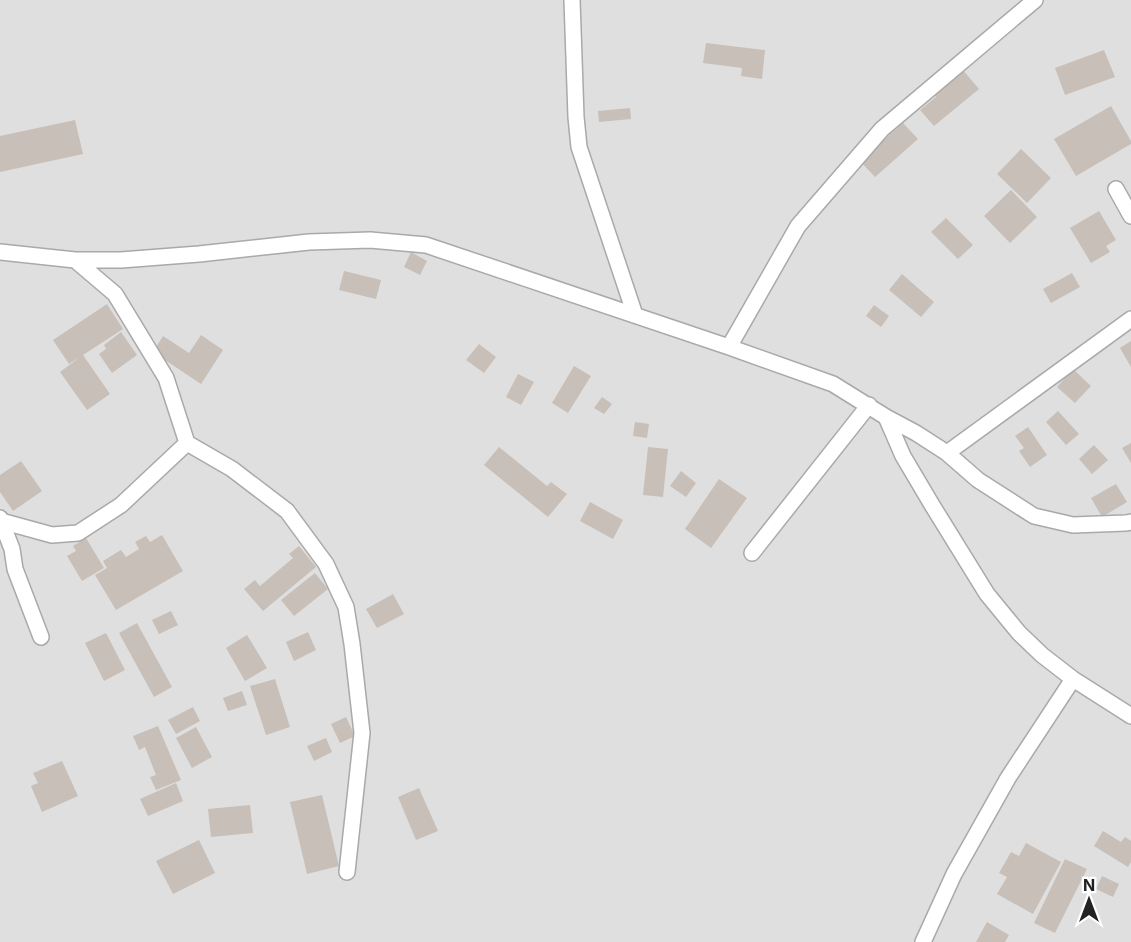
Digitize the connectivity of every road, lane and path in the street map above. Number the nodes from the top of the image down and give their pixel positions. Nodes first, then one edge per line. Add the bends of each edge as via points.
1 (572, 0) edge
2 (1035, 0) edge
3 (1116, 189) dead end
4 (1131, 216) edge
5 (0, 252) edge
6 (75, 260) junction
7 (635, 315) junction
8 (1131, 319) edge
9 (729, 347) junction
10 (869, 405) junction
11 (886, 417) junction
12 (187, 443) junction
13 (947, 453) junction
14 (1, 520) edge
15 (1131, 522) edge
16 (752, 553) dead end
17 (41, 637) dead end
18 (1073, 679) junction
19 (1131, 716) edge
20 (347, 872) dead end
21 (922, 942) edge

1 - 7 street via 579,147
2 - 9 street via 882,129 798,226
3 - 4 street
5 - 6 street
6 - 7 street via 177,256 309,242 370,240 426,245
6 - 12 street via 115,294 166,378
7 - 9 street
8 - 13 street
9 - 10 street via 833,384
10 - 11 street
10 - 16 street
11 - 13 street
11 - 18 street via 903,456 987,594 1019,633
12 - 14 street via 121,506 78,533 52,535
12 - 20 street via 232,469 287,511 326,564 346,608 362,733
13 - 15 street via 978,480 1034,516 1073,525
14 - 17 street
18 - 19 street
18 - 21 street via 1008,778 954,874

